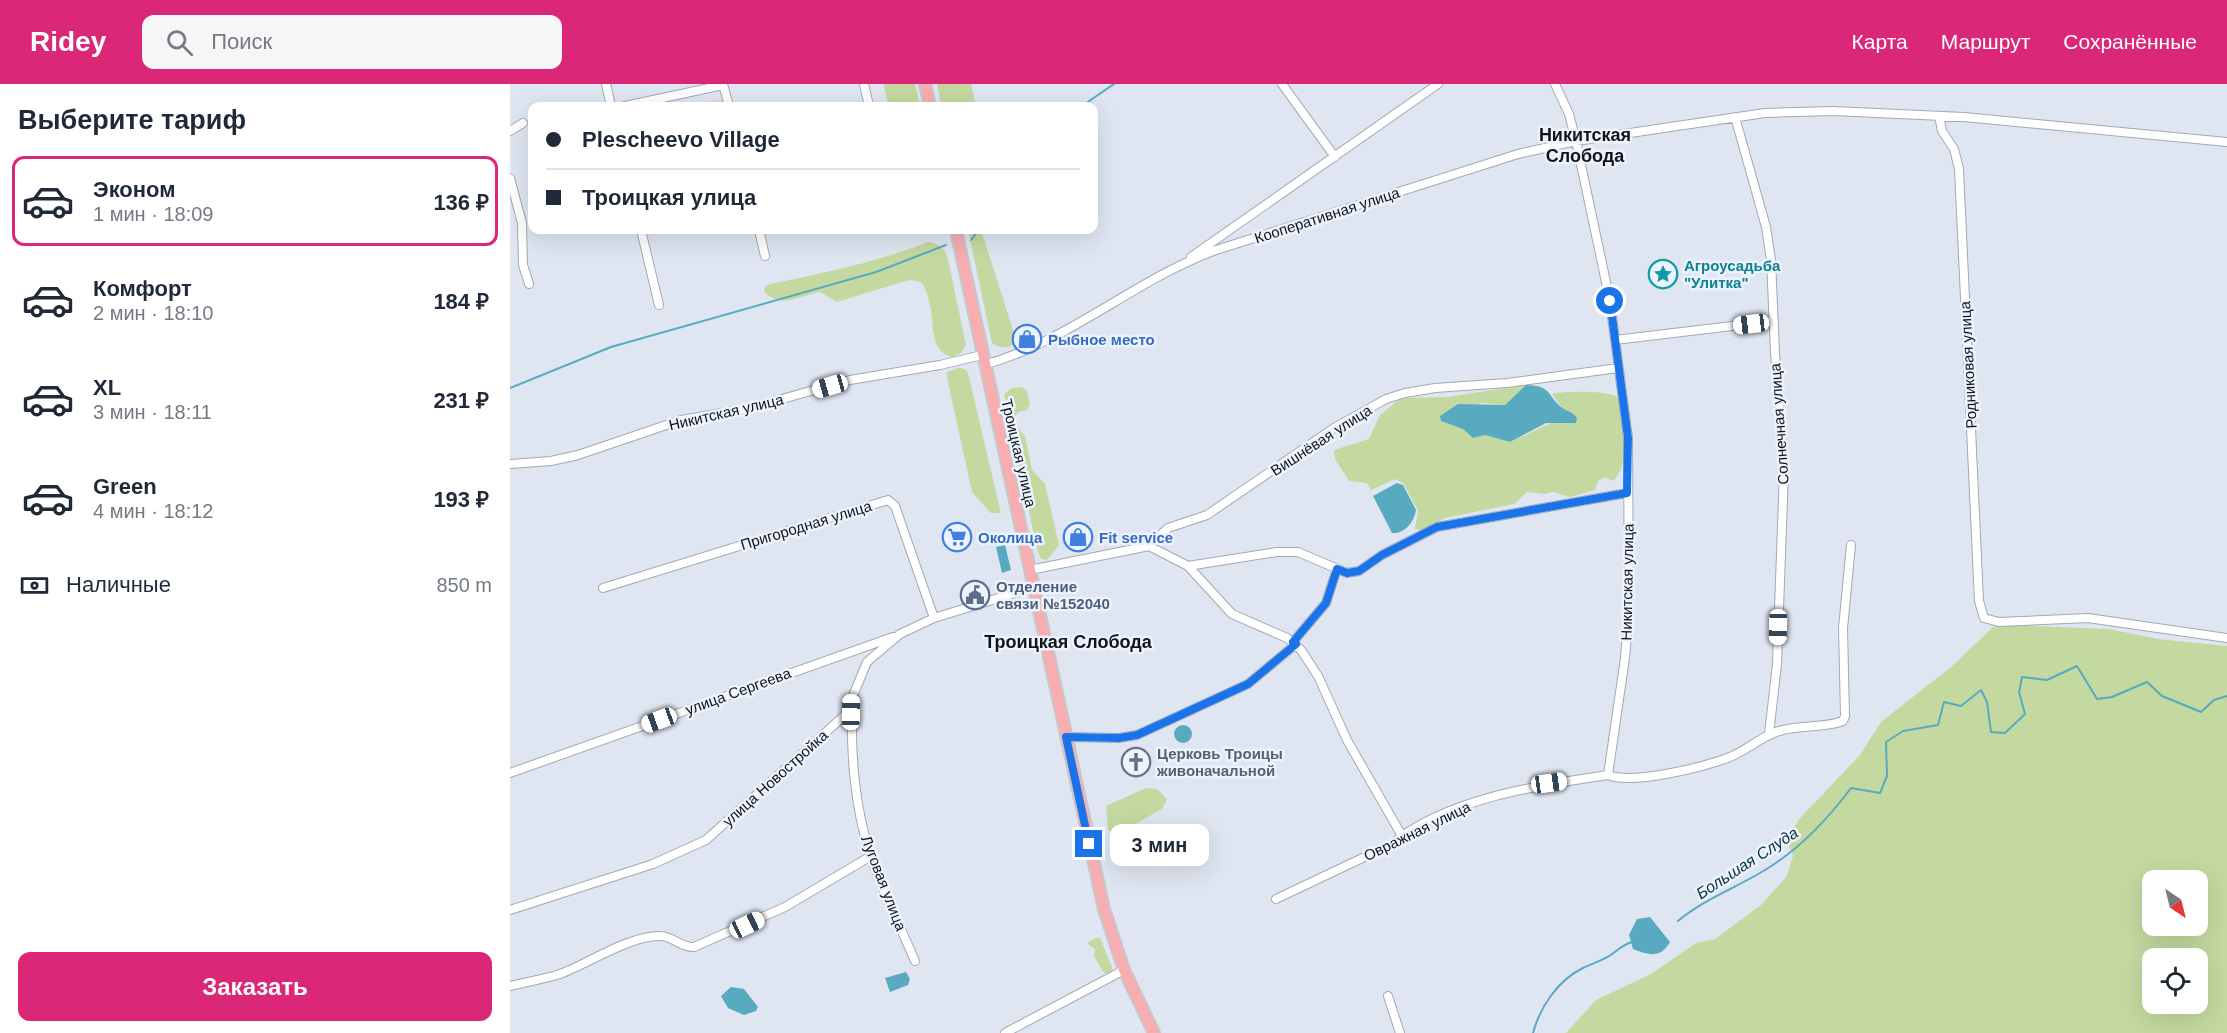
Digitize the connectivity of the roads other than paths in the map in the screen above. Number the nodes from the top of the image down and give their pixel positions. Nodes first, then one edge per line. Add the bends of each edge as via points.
1 (606, 84) edge
2 (723, 84) edge
3 (864, 84) edge
4 (925, 84) edge
5 (1282, 84) edge
6 (1438, 84) edge
7 (1555, 84) edge
8 (610, 102) edge
9 (643, 102) edge
10 (728, 102) edge
11 (867, 102) edge
12 (929, 102) edge
13 (1939, 116) junction
14 (1735, 117) junction
15 (523, 123) dead end
16 (510, 131) edge
17 (1576, 141) junction
18 (2227, 142) edge
19 (1335, 157) junction
20 (510, 177) edge
21 (642, 234) edge
22 (760, 234) edge
23 (957, 234) edge
24 (765, 256) dead end
25 (1183, 263) junction
26 (530, 284) dead end
27 (659, 305) dead end
28 (1774, 321) junction
29 (1615, 340) junction
30 (983, 360) junction
31 (1618, 368) junction
32 (510, 464) edge
33 (1627, 493) junction
34 (1851, 544) dead end
35 (1149, 546) junction
36 (1188, 566) junction
37 (1337, 569) junction
38 (1030, 570) junction
39 (1034, 587) junction
40 (603, 588) dead end
41 (934, 618) junction
42 (900, 634) junction
43 (2227, 638) edge
44 (1294, 643) junction
45 (852, 695) junction
46 (1769, 734) junction
47 (1066, 737) junction
48 (510, 773) edge
49 (1608, 775) junction
50 (1402, 836) junction
51 (871, 856) junction
52 (1276, 899) dead end
53 (510, 910) edge
54 (915, 961) dead end
55 (1124, 970) junction
56 (510, 986) edge
57 (1388, 996) dead end
58 (1005, 1033) edge
59 (1154, 1033) edge
60 (1400, 1033) edge

1 - 8 street
2 - 9 street
2 - 10 street
3 - 11 street
4 - 12 main road
5 - 19 street
6 - 19 street
7 - 17 street, Никитская улица
13 - 14 street, Кооперативная улица via 1795,111
13 - 18 street, Кооперативная улица
13 - 43 street, Родниковая улица via 1959,169 1979,602 1984,618 1999,622 2088,618
14 - 17 street, Кооперативная улица
14 - 28 street, Солнечная улица via 1766,227
15 - 16 street
17 - 25 street, Кооперативная улица via 1518,154
17 - 29 street, Никитская улица
19 - 25 street
20 - 26 street via 522,223 523,266
21 - 27 street
22 - 24 street
23 - 30 main road, Троицкая улица
25 - 30 street, Кооперативная улица via 1045,344 1018,356
28 - 29 street
28 - 46 street, Солнечная улица via 1784,471 1777,664
29 - 31 street, Никитская улица
30 - 32 street, Никитская улица via 850,380 746,409 681,420 578,455
30 - 38 main road, Троицкая улица
31 - 33 street, Никитская улица via 1628,438
31 - 35 street, Вишнёвая улица via 1435,388 1386,399 1334,428 1207,515 1168,528
33 - 37 street via 1437,527 1359,571 1347,573
33 - 49 street, Никитская улица via 1629,610
34 - 46 street, Овражная улица via 1843,628 1845,716 1837,723
35 - 36 street
35 - 38 street
36 - 37 street via 1298,552
36 - 44 street via 1232,614
37 - 44 street via 1326,603
38 - 39 main road, Троицкая улица
39 - 41 street, улица Новостройка
39 - 47 main road, Троицкая улица
40 - 41 street, Пригородная улица via 888,500 895,506
41 - 42 street, улица Новостройка
42 - 45 street, улица Новостройка via 867,662
42 - 48 street, улица Сергеева
44 - 47 street via 1248,684 1139,734 1119,738
44 - 50 street via 1318,676 1347,740
45 - 51 street, Луговая улица via 852,767
45 - 53 street, улица Новостройка via 845,715 706,840 653,864
46 - 49 street, Овражная улица via 1731,756 1702,764 1651,775
47 - 55 main road, Троицкая улица via 1104,909
49 - 50 street, Овражная улица via 1549,783 1463,805
50 - 52 street, Овражная улица
51 - 54 street, Луговая улица
51 - 56 street via 785,907 694,947 684,948 662,935 649,937 561,973
55 - 58 street
55 - 59 main road, Троицкая улица
57 - 60 street

